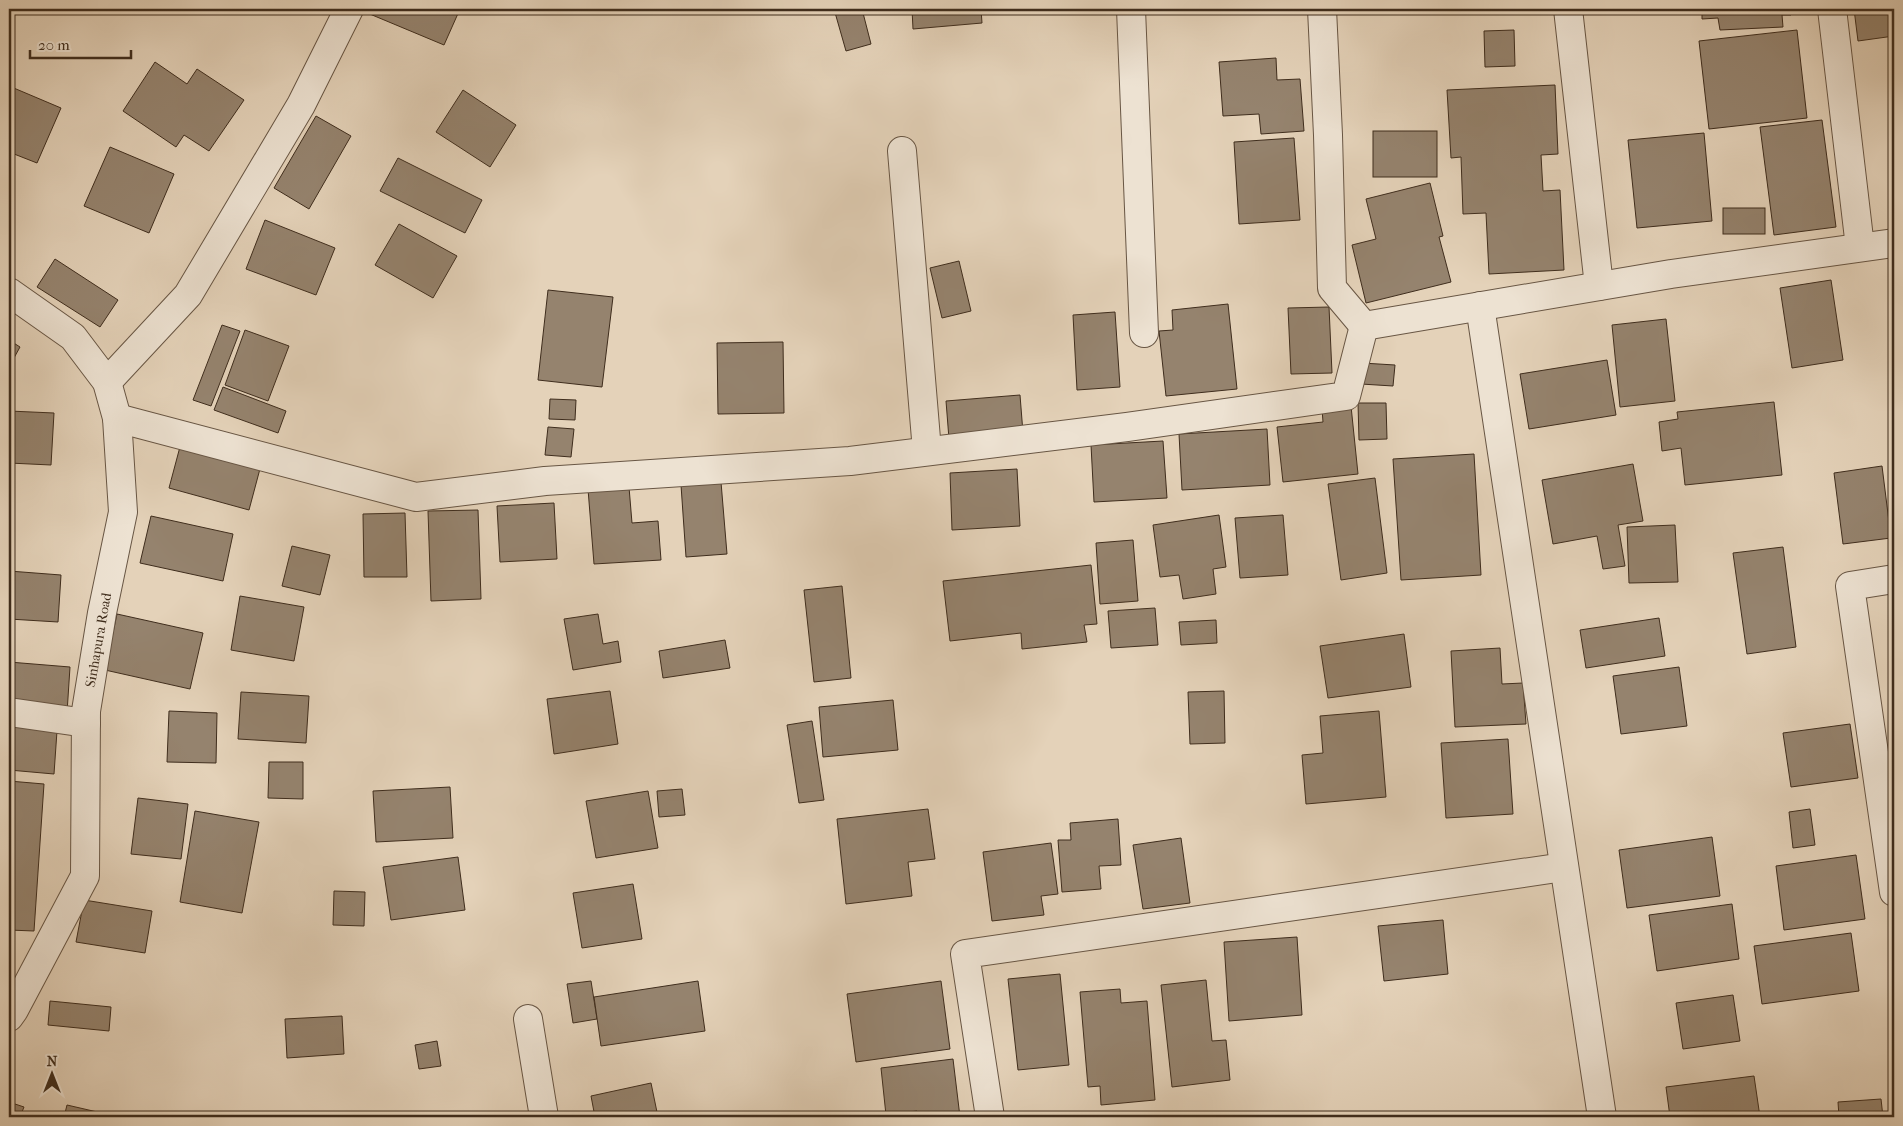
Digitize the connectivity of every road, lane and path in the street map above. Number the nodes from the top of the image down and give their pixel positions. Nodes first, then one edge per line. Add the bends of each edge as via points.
1 (349, 9) edge
2 (1131, 9) edge
3 (1322, 9) edge
4 (1568, 9) edge
5 (1832, 9) edge
6 (902, 151) dead end
7 (1894, 242) edge
8 (1860, 247) junction
9 (1599, 286) junction
10 (9, 292) edge
11 (1480, 306) junction
12 (1364, 326) junction
13 (1144, 333) dead end
14 (107, 382) junction
15 (117, 418) junction
16 (927, 451) junction
17 (1894, 579) edge
18 (9, 712) edge
19 (86, 723) junction
20 (1564, 867) junction
21 (1894, 892) edge
22 (9, 1017) edge
23 (528, 1019) dead end
24 (544, 1117) edge
25 (990, 1117) edge
26 (1602, 1117) edge

1 - 14 street via 301,105 188,295
2 - 13 street
3 - 12 street via 1332,288
4 - 9 street
5 - 8 street
6 - 16 street
7 - 8 street
8 - 9 street
9 - 11 street
10 - 14 street, Sinhapura Road via 73,337
11 - 12 street
11 - 20 street
12 - 16 street via 1346,396
14 - 15 street, Sinhapura Road
15 - 16 street via 416,497 545,481 850,461
15 - 19 street, Sinhapura Road via 123,512 102,613
17 - 21 street via 1850,586
18 - 19 street
19 - 22 street, Sinhapura Road via 85,876
20 - 25 street via 965,954
20 - 26 street
23 - 24 street

